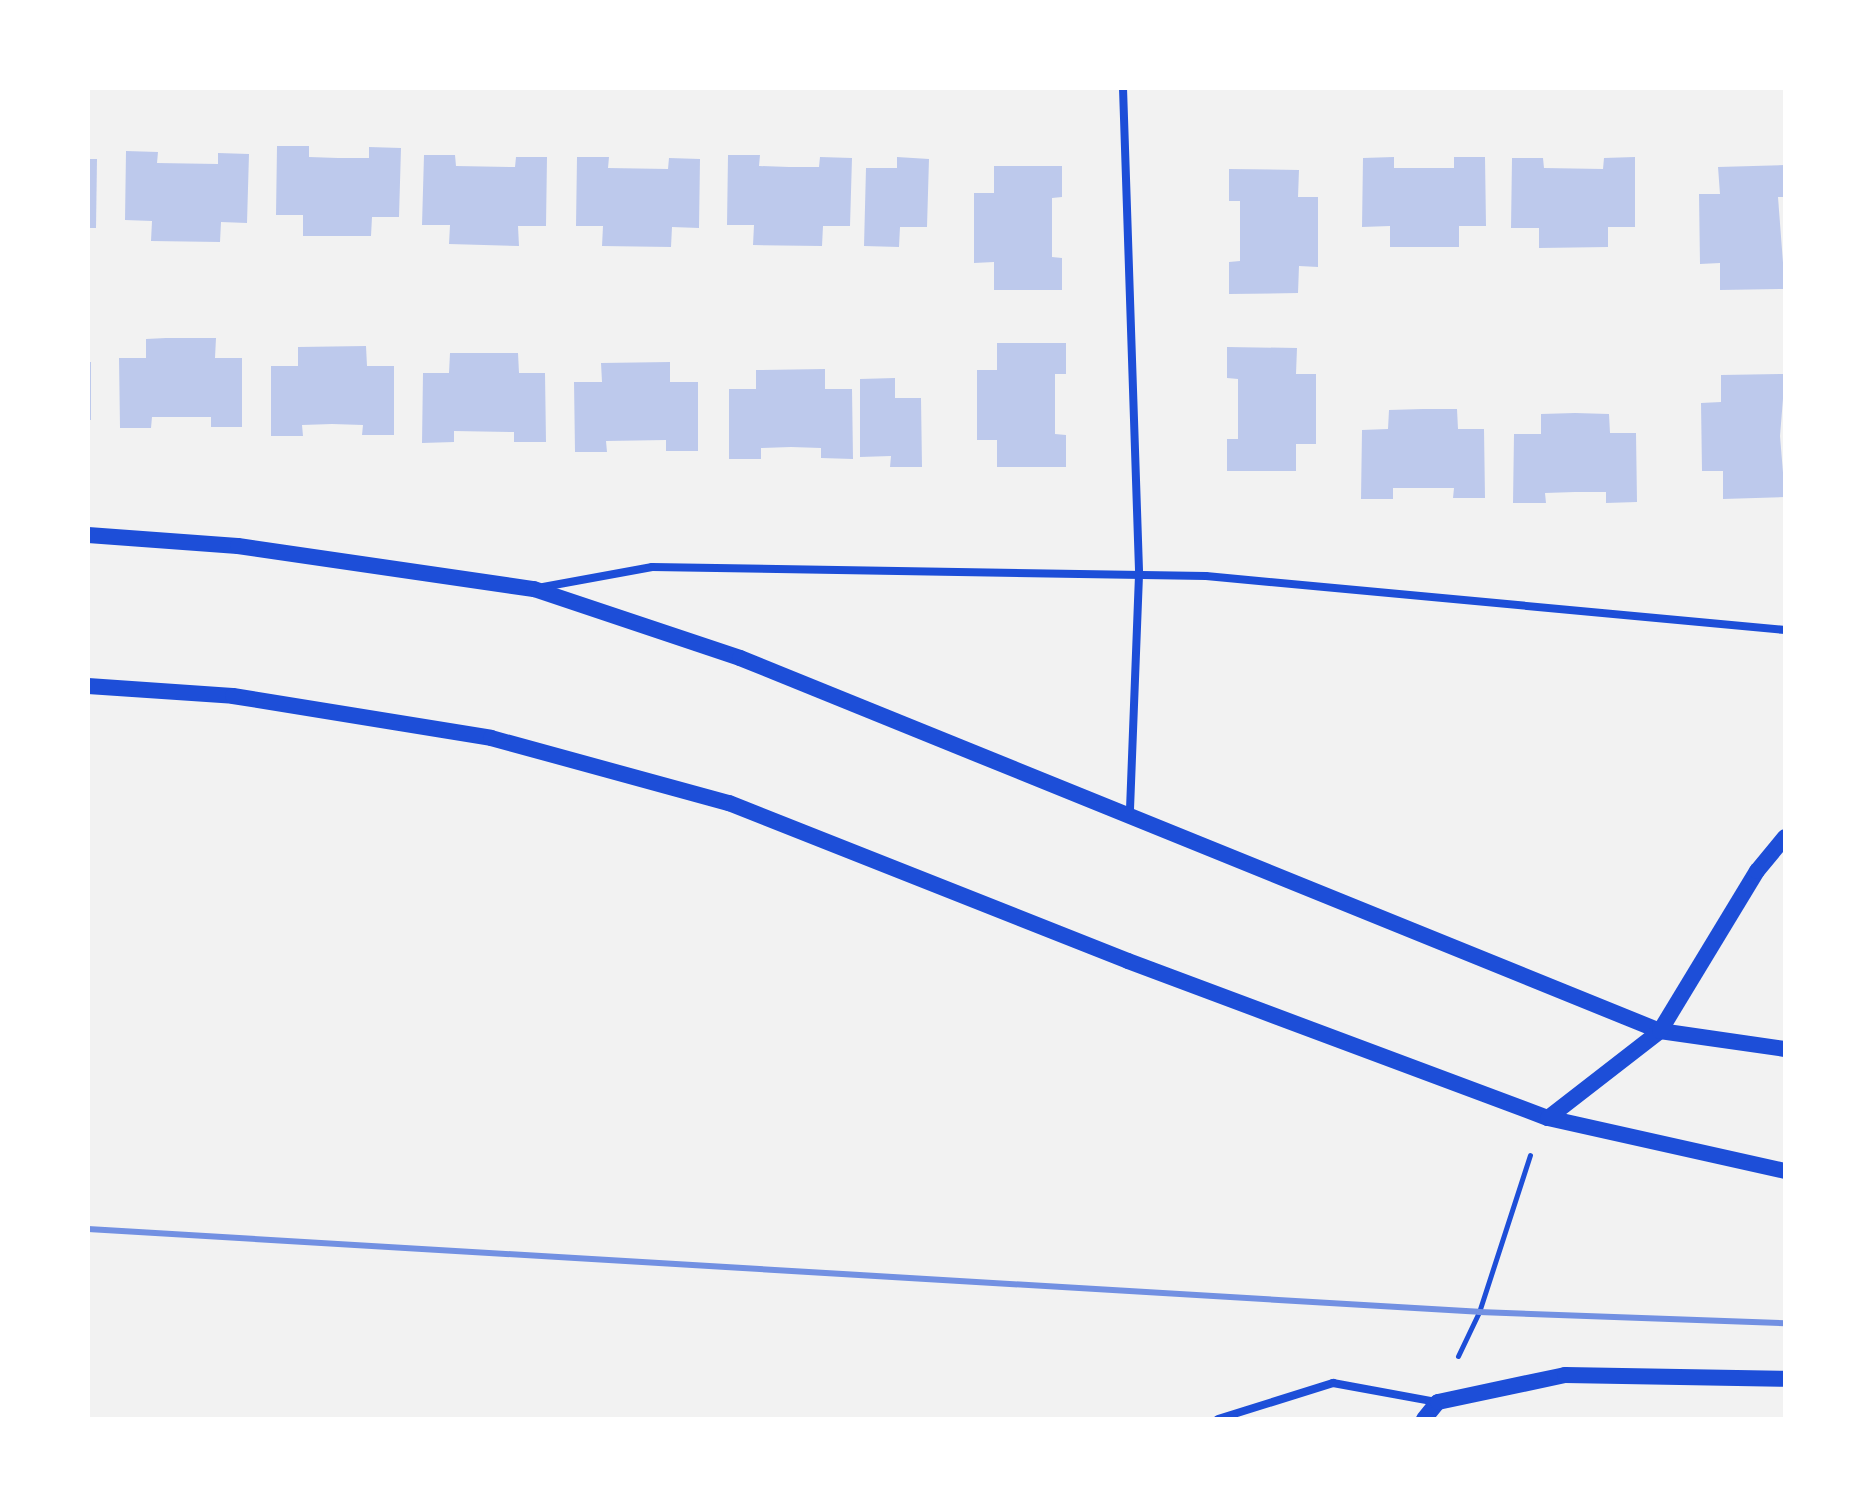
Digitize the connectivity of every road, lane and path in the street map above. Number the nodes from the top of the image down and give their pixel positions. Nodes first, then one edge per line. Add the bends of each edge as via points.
1 (1123, 88) edge
2 (88, 535) edge
3 (1139, 575) junction
4 (534, 589) junction
5 (1785, 630) edge
6 (88, 686) edge
7 (1130, 814) junction
8 (1785, 837) edge
9 (1660, 1031) junction
10 (1785, 1049) edge
11 (1548, 1118) junction
12 (1785, 1171) edge
13 (1479, 1312) dead end
14 (1785, 1379) edge
15 (1438, 1402) junction
16 (1218, 1419) edge
17 (1424, 1419) edge

1 - 3 street
2 - 4 main road via 238,546
3 - 4 street via 652,567
3 - 5 street via 1206,576
3 - 7 street
4 - 7 main road via 740,658
6 - 11 main road via 233,696 491,738 729,803 1128,961
7 - 9 main road
8 - 9 main road via 1757,871
9 - 10 main road
9 - 11 main road
11 - 12 main road
11 - 13 path via 1518,1178
14 - 15 main road via 1565,1375
15 - 16 street via 1333,1383
15 - 17 main road

